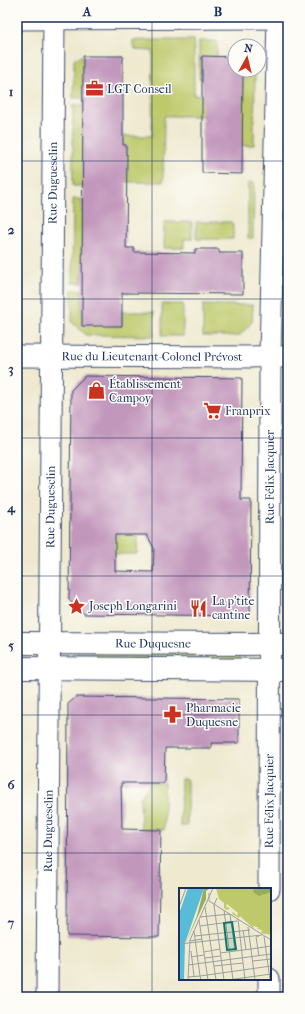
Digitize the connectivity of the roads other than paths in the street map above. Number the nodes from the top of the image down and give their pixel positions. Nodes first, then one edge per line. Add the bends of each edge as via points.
1 (54, 18) edge
2 (281, 18) edge
3 (17, 19) edge
4 (52, 355) junction
5 (17, 356) edge
6 (279, 356) edge
7 (17, 643) edge
8 (49, 643) junction
9 (279, 644) edge
10 (17, 668) edge
11 (49, 669) junction
12 (279, 670) edge
13 (269, 888) edge
14 (269, 980) edge
15 (47, 997) edge
16 (269, 997) edge

1 - 2 street
1 - 3 street
1 - 4 street, Rue Duguesclin
2 - 6 street, Rue Félix Jacquier
4 - 5 street, Rue du Lieutenant-Colonel Prévost
4 - 6 street, Rue du Lieutenant-Colonel Prévost
4 - 8 street, Rue Duguesclin
6 - 9 street, Rue Félix Jacquier
7 - 8 main road, Rue Duquesne
8 - 9 main road, Rue Duquesne
8 - 11 street, Rue Duguesclin
9 - 12 street, Rue Félix Jacquier
10 - 11 main road
11 - 12 main road
11 - 15 street, Rue Duguesclin
12 - 13 street, Rue Félix Jacquier
14 - 16 street

